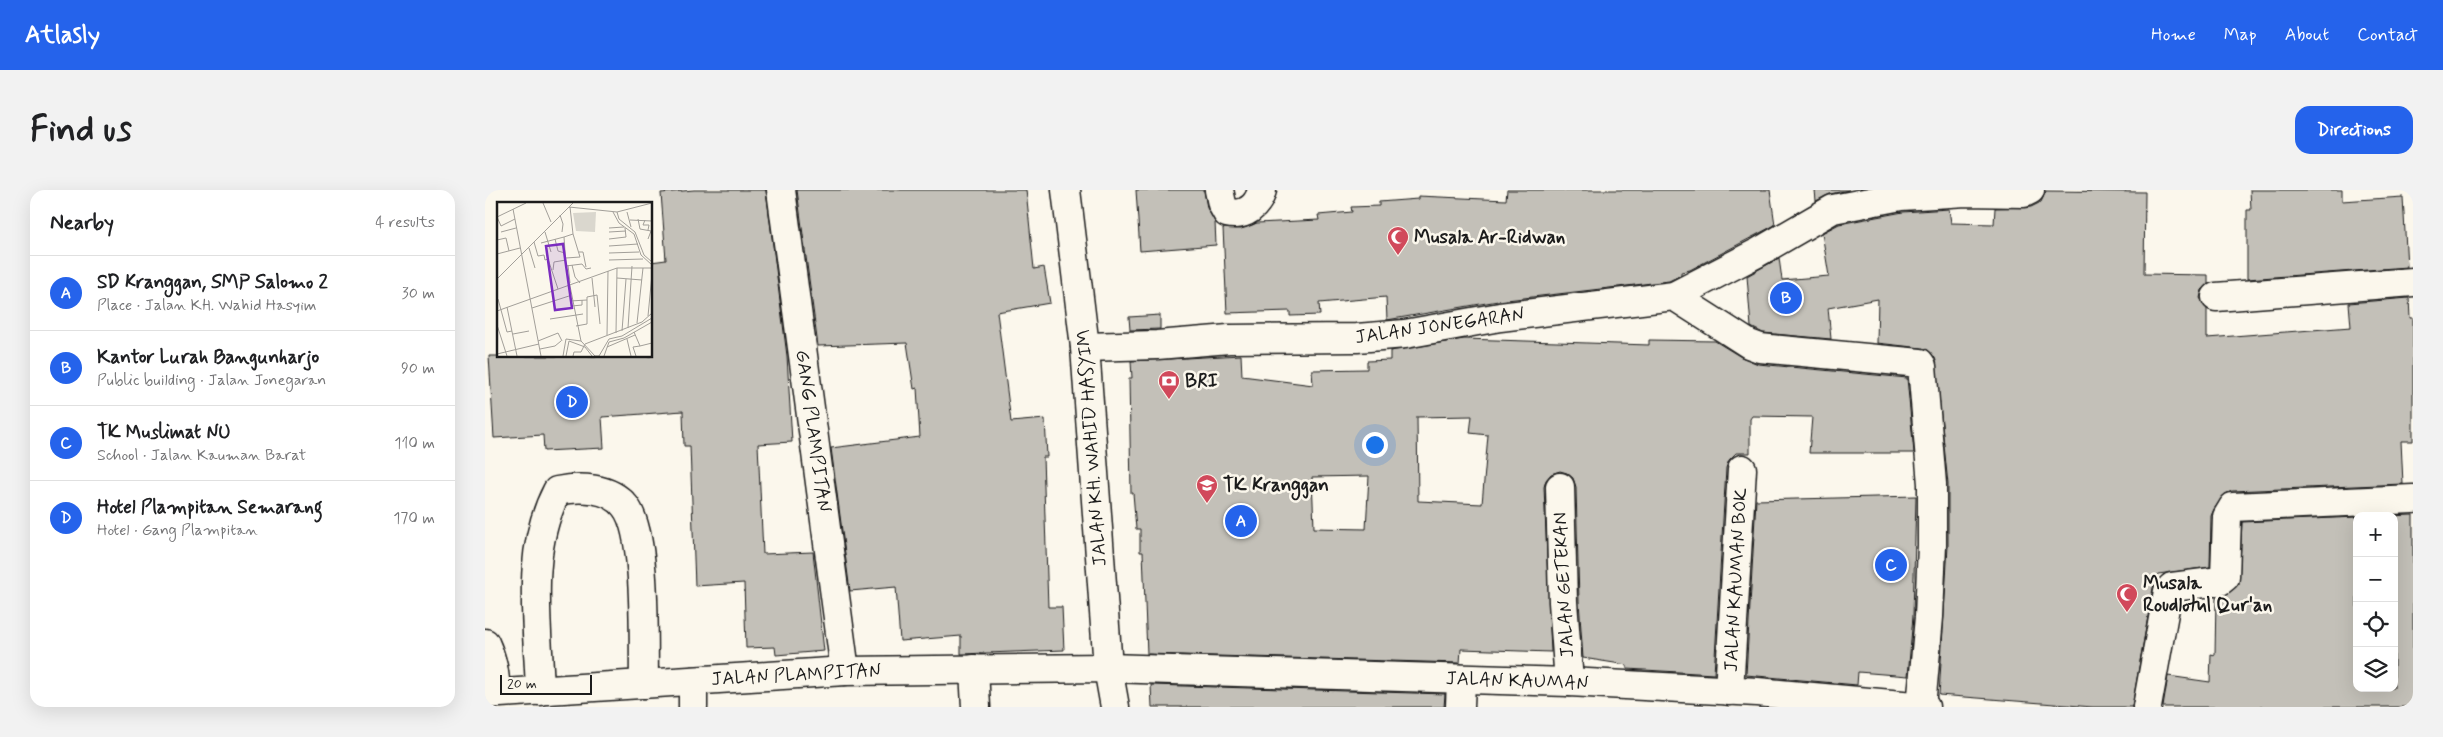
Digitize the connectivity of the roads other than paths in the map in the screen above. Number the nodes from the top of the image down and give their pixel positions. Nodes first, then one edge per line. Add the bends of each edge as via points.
1 (781, 190) edge
2 (1066, 190) edge
3 (1219, 190) edge
4 (1262, 190) edge
5 (2030, 190) edge
6 (2413, 282) edge
7 (1674, 296) junction
8 (2216, 297) dead end
9 (1085, 347) junction
10 (1742, 469) dead end
11 (1560, 487) dead end
12 (2413, 499) edge
13 (485, 643) edge
14 (1108, 668) junction
15 (974, 669) junction
16 (845, 671) junction
17 (1461, 679) junction
18 (1569, 682) junction
19 (644, 684) junction
20 (1729, 690) junction
21 (490, 693) edge
22 (693, 694) edge
23 (533, 696) edge
24 (1757, 699) edge
25 (1921, 706) edge
26 (976, 707) edge
27 (1115, 707) edge
28 (1460, 707) edge
29 (1925, 707) edge
30 (2147, 707) edge

1 - 16 street, GANG PLAMPITAN
2 - 9 street, JALAN KH. WAHID HASYIM
3 - 4 street via 1224,209 1235,215 1251,209 1259,201
5 - 7 street, JALAN JONEGARAN via 2024,193 1901,196 1833,209
6 - 8 street
7 - 9 street, JALAN JONEGARAN via 1500,317 1405,334
7 - 25 street via 1760,348 1911,362 1922,366 1932,484 1932,545
9 - 14 street, JALAN KH. WAHID HASYIM
10 - 20 street, JALAN KAUMAN BOK
11 - 18 street, JALAN GETEKAN
12 - 30 street via 2233,508 2227,517 2225,577 2220,581 2172,587 2167,591
13 - 21 street via 492,656
14 - 15 street, JALAN PLAMPITAN
14 - 17 street, JALAN KAUMAN
14 - 27 street, JALAN KH. WAHID HASYIM
15 - 16 street, JALAN PLAMPITAN
15 - 26 street
16 - 22 street, JALAN PLAMPITAN
17 - 18 street, JALAN KAUMAN
17 - 28 street
18 - 20 street, JALAN KAUMAN
19 - 22 street, JALAN PLAMPITAN
19 - 23 street, JALAN PLAMPITAN
19 - 23 street via 641,574 631,516 625,505 608,493 571,487 557,491 552,501 537,556
20 - 24 street, JALAN KAUMAN
21 - 23 street, JALAN PLAMPITAN
24 - 25 street, JALAN KAUMAN
25 - 29 street, JALAN KAUMAN

